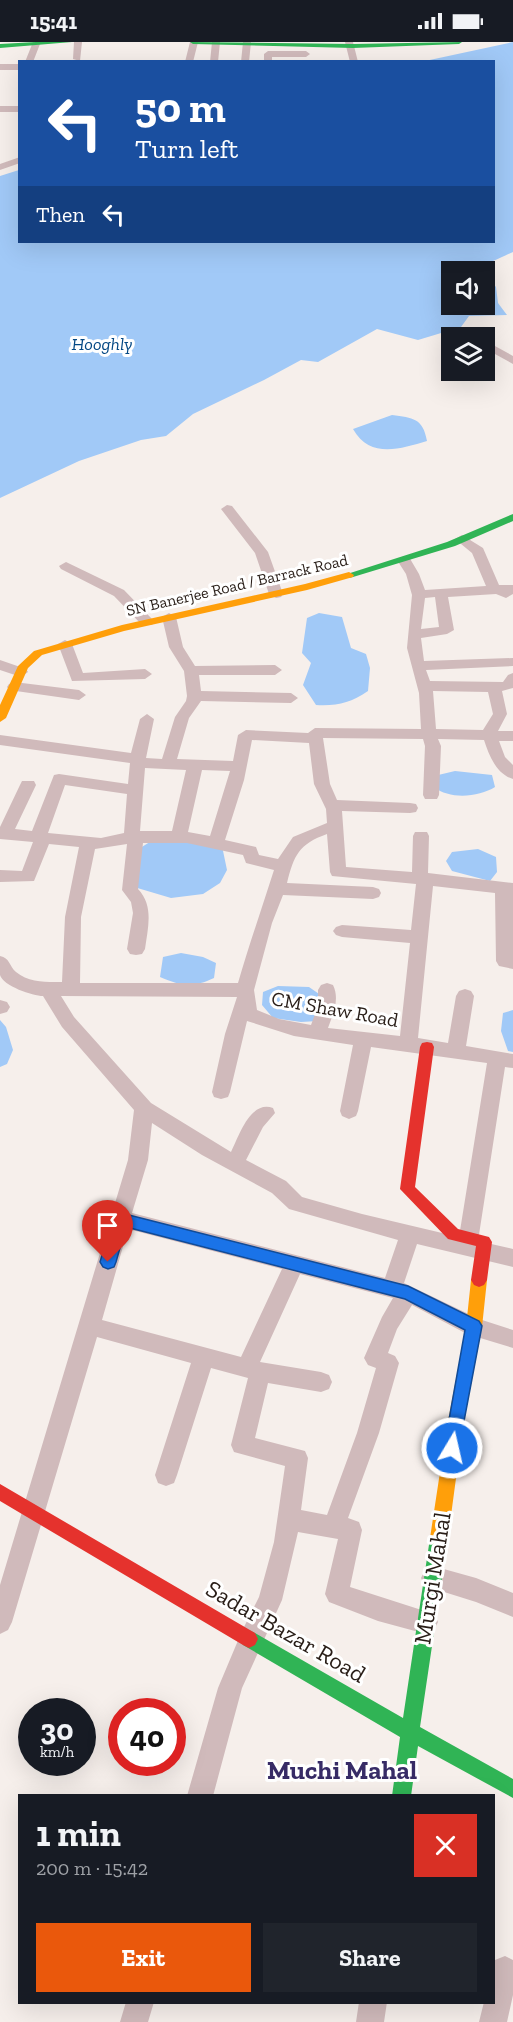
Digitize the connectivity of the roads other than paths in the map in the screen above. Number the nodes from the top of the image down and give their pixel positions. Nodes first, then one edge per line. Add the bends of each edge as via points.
1 (69, 42) edge
2 (78, 42) edge
3 (194, 42) edge
4 (204, 42) edge
5 (216, 42) edge
6 (247, 42) edge
7 (272, 42) edge
8 (459, 42) edge
9 (36, 44) junction
10 (349, 44) edge
11 (396, 44) edge
12 (0, 46) edge
13 (309, 48) edge
14 (77, 59) dead end
15 (30, 60) edge
16 (190, 60) edge
17 (214, 60) edge
18 (245, 60) edge
19 (268, 60) edge
20 (298, 60) edge
21 (353, 60) edge
22 (0, 67) edge
23 (18, 67) edge
24 (0, 109) edge
25 (18, 109) edge
26 (18, 161) edge
27 (0, 167) edge
28 (495, 349) edge
29 (513, 361) edge
30 (227, 509) dead end
31 (513, 518) edge
32 (462, 539) junction
33 (404, 560) junction
34 (66, 566) dead end
35 (506, 590) edge
36 (441, 593) junction
37 (276, 594) junction
38 (420, 594) junction
39 (513, 599) edge
40 (169, 617) junction
41 (147, 622) junction
42 (415, 634) junction
43 (65, 644) junction
44 (513, 662) edge
45 (0, 664) edge
46 (418, 666) junction
47 (275, 670) dead end
48 (190, 671) junction
49 (21, 672) junction
50 (146, 674) dead end
51 (507, 684) edge
52 (424, 686) junction
53 (14, 687) junction
54 (79, 695) dead end
55 (194, 696) junction
56 (291, 698) dead end
57 (0, 718) edge
58 (147, 719) dead end
59 (429, 734) junction
60 (489, 734) junction
61 (513, 736) edge
62 (316, 738) junction
63 (0, 740) edge
64 (138, 761) junction
65 (168, 764) junction
66 (195, 765) junction
67 (239, 765) junction
68 (510, 768) edge
69 (28, 784) dead end
70 (136, 790) junction
71 (431, 795) dead end
72 (332, 805) junction
73 (410, 808) dead end
74 (335, 826) junction
75 (2, 833) edge
76 (421, 836) dead end
77 (134, 837) junction
78 (179, 837) junction
79 (40, 838) junction
80 (88, 843) junction
81 (216, 843) junction
82 (283, 866) junction
83 (0, 876) edge
84 (423, 879) junction
85 (508, 888) edge
86 (277, 890) junction
87 (373, 893) dead end
88 (342, 931) dead end
89 (419, 937) junction
90 (136, 949) dead end
91 (0, 962) edge
92 (513, 963) edge
93 (48, 989) junction
94 (71, 989) junction
95 (327, 990) dead end
96 (245, 994) junction
97 (465, 996) dead end
98 (318, 1032) junction
99 (363, 1039) junction
100 (408, 1044) junction
101 (427, 1047) junction
102 (456, 1050) junction
103 (505, 1060) edge
104 (221, 1092) dead end
105 (144, 1108) junction
106 (349, 1111) dead end
107 (266, 1113) dead end
108 (235, 1163) junction
109 (121, 1219) junction
110 (410, 1234) junction
111 (476, 1244) junction
112 (513, 1258) edge
113 (296, 1264) junction
114 (400, 1291) junction
115 (89, 1326) junction
116 (474, 1326) junction
117 (513, 1339) edge
118 (204, 1357) junction
119 (254, 1370) junction
120 (321, 1382) dead end
121 (166, 1475) dead end
122 (0, 1492) edge
123 (36, 1512) junction
124 (289, 1519) junction
125 (334, 1526) junction
126 (432, 1578) junction
127 (513, 1605) edge
128 (0, 1622) edge
129 (426, 1622) junction
130 (250, 1639) junction
131 (410, 1731) junction
132 (513, 1789) edge
133 (201, 1794) edge
134 (401, 1794) edge
135 (504, 1970) edge
136 (139, 2004) edge
137 (373, 2004) edge
138 (134, 2022) edge
139 (370, 2022) edge
140 (493, 2022) edge

1 - 9 street
2 - 14 street
3 - 4 street
3 - 16 street
4 - 5 street
5 - 6 street
5 - 17 street
6 - 7 street
6 - 18 street
7 - 13 street
8 - 11 street
9 - 12 street
9 - 15 street
10 - 11 street
10 - 13 street
10 - 21 street
13 - 19 street via 269,53
13 - 20 street
22 - 23 street
24 - 25 street
26 - 27 street
28 - 29 street
30 - 37 street via 261,552
31 - 32 street, SN Banerjee Road / Barrack Road
32 - 33 street, SN Banerjee Road / Barrack Road
32 - 35 street via 478,551 493,586
33 - 37 street, SN Banerjee Road / Barrack Road
33 - 38 street
34 - 41 street via 118,592
35 - 36 street
35 - 39 street
36 - 38 street
36 - 42 street via 447,630
37 - 40 street, SN Banerjee Road / Barrack Road
38 - 42 street
40 - 41 street, SN Banerjee Road / Barrack Road
40 - 48 street via 176,647
41 - 43 street, SN Banerjee Road / Barrack Road
42 - 46 street
43 - 49 street, SN Banerjee Road / Barrack Road via 38,653
43 - 50 street via 77,678
44 - 46 street
45 - 49 street
46 - 52 street
47 - 48 street
48 - 55 street
49 - 53 street, SN Banerjee Road / Barrack Road
51 - 52 street
51 - 60 street via 500,714
52 - 59 street
53 - 54 street
53 - 57 street, SN Banerjee Road / Barrack Road
55 - 56 street
55 - 65 street via 182,717
58 - 64 street
59 - 60 street
59 - 62 street via 315,733
59 - 71 street via 433,746
60 - 61 street
60 - 68 street via 498,759
62 - 67 street via 246,735
62 - 72 street via 322,784
63 - 64 street
64 - 65 street
64 - 70 street
65 - 66 street
66 - 67 street
66 - 78 street
67 - 81 street
69 - 75 street
70 - 77 street
70 - 79 street via 59,779
72 - 73 street
72 - 74 street
74 - 82 street via 295,842
74 - 84 street via 338,872
75 - 79 street
76 - 84 street
77 - 78 street
77 - 80 street
77 - 90 street via 130,890 139,900 141,913
78 - 81 street
79 - 80 street
79 - 83 street via 28,877
80 - 94 street via 73,917
81 - 82 street via 250,851 252,859
82 - 86 street
84 - 85 street
84 - 89 street
85 - 92 street via 505,961
86 - 87 street
86 - 96 street via 271,913 264,922
88 - 89 street
89 - 100 street
91 - 93 street, CM Shaw Road via 10,977 35,989
93 - 94 street, CM Shaw Road
93 - 105 street via 68,1022
94 - 96 street, CM Shaw Road
95 - 98 street via 327,1006
96 - 98 street, CM Shaw Road via 249,1014 258,1019
96 - 104 street
97 - 102 street
98 - 99 street, CM Shaw Road
99 - 100 street, CM Shaw Road
99 - 106 street
100 - 101 street, CM Shaw Road
101 - 102 street, CM Shaw Road
101 - 111 street via 407,1190 453,1234
102 - 103 street, CM Shaw Road
103 - 111 street via 473,1201
105 - 108 street
105 - 109 street via 138,1160
107 - 108 street via 256,1122
108 - 110 street via 279,1187 296,1203
109 - 113 street
109 - 115 street
110 - 111 street
110 - 114 street
111 - 112 street
111 - 116 street, Murgi Mahal
113 - 114 street
113 - 119 street
114 - 116 street
114 - 125 street via 375,1358 387,1363 368,1432
115 - 118 street
115 - 123 street
116 - 117 street
116 - 126 street, Murgi Mahal
118 - 119 street
118 - 121 street
119 - 120 street
119 - 124 street via 242,1445 297,1458
122 - 123 street, Sadar Bazar Road
123 - 128 street
123 - 130 street, Sadar Bazar Road
124 - 125 street
124 - 130 street via 270,1600
125 - 129 street via 351,1530 337,1594
126 - 127 street
126 - 129 street, Murgi Mahal
129 - 131 street, Murgi Mahal
130 - 131 street, Sadar Bazar Road
130 - 133 street via 230,1689
131 - 132 street, Sadar Bazar Road
131 - 134 street, Murgi Mahal
135 - 140 street
136 - 138 street
137 - 139 street

